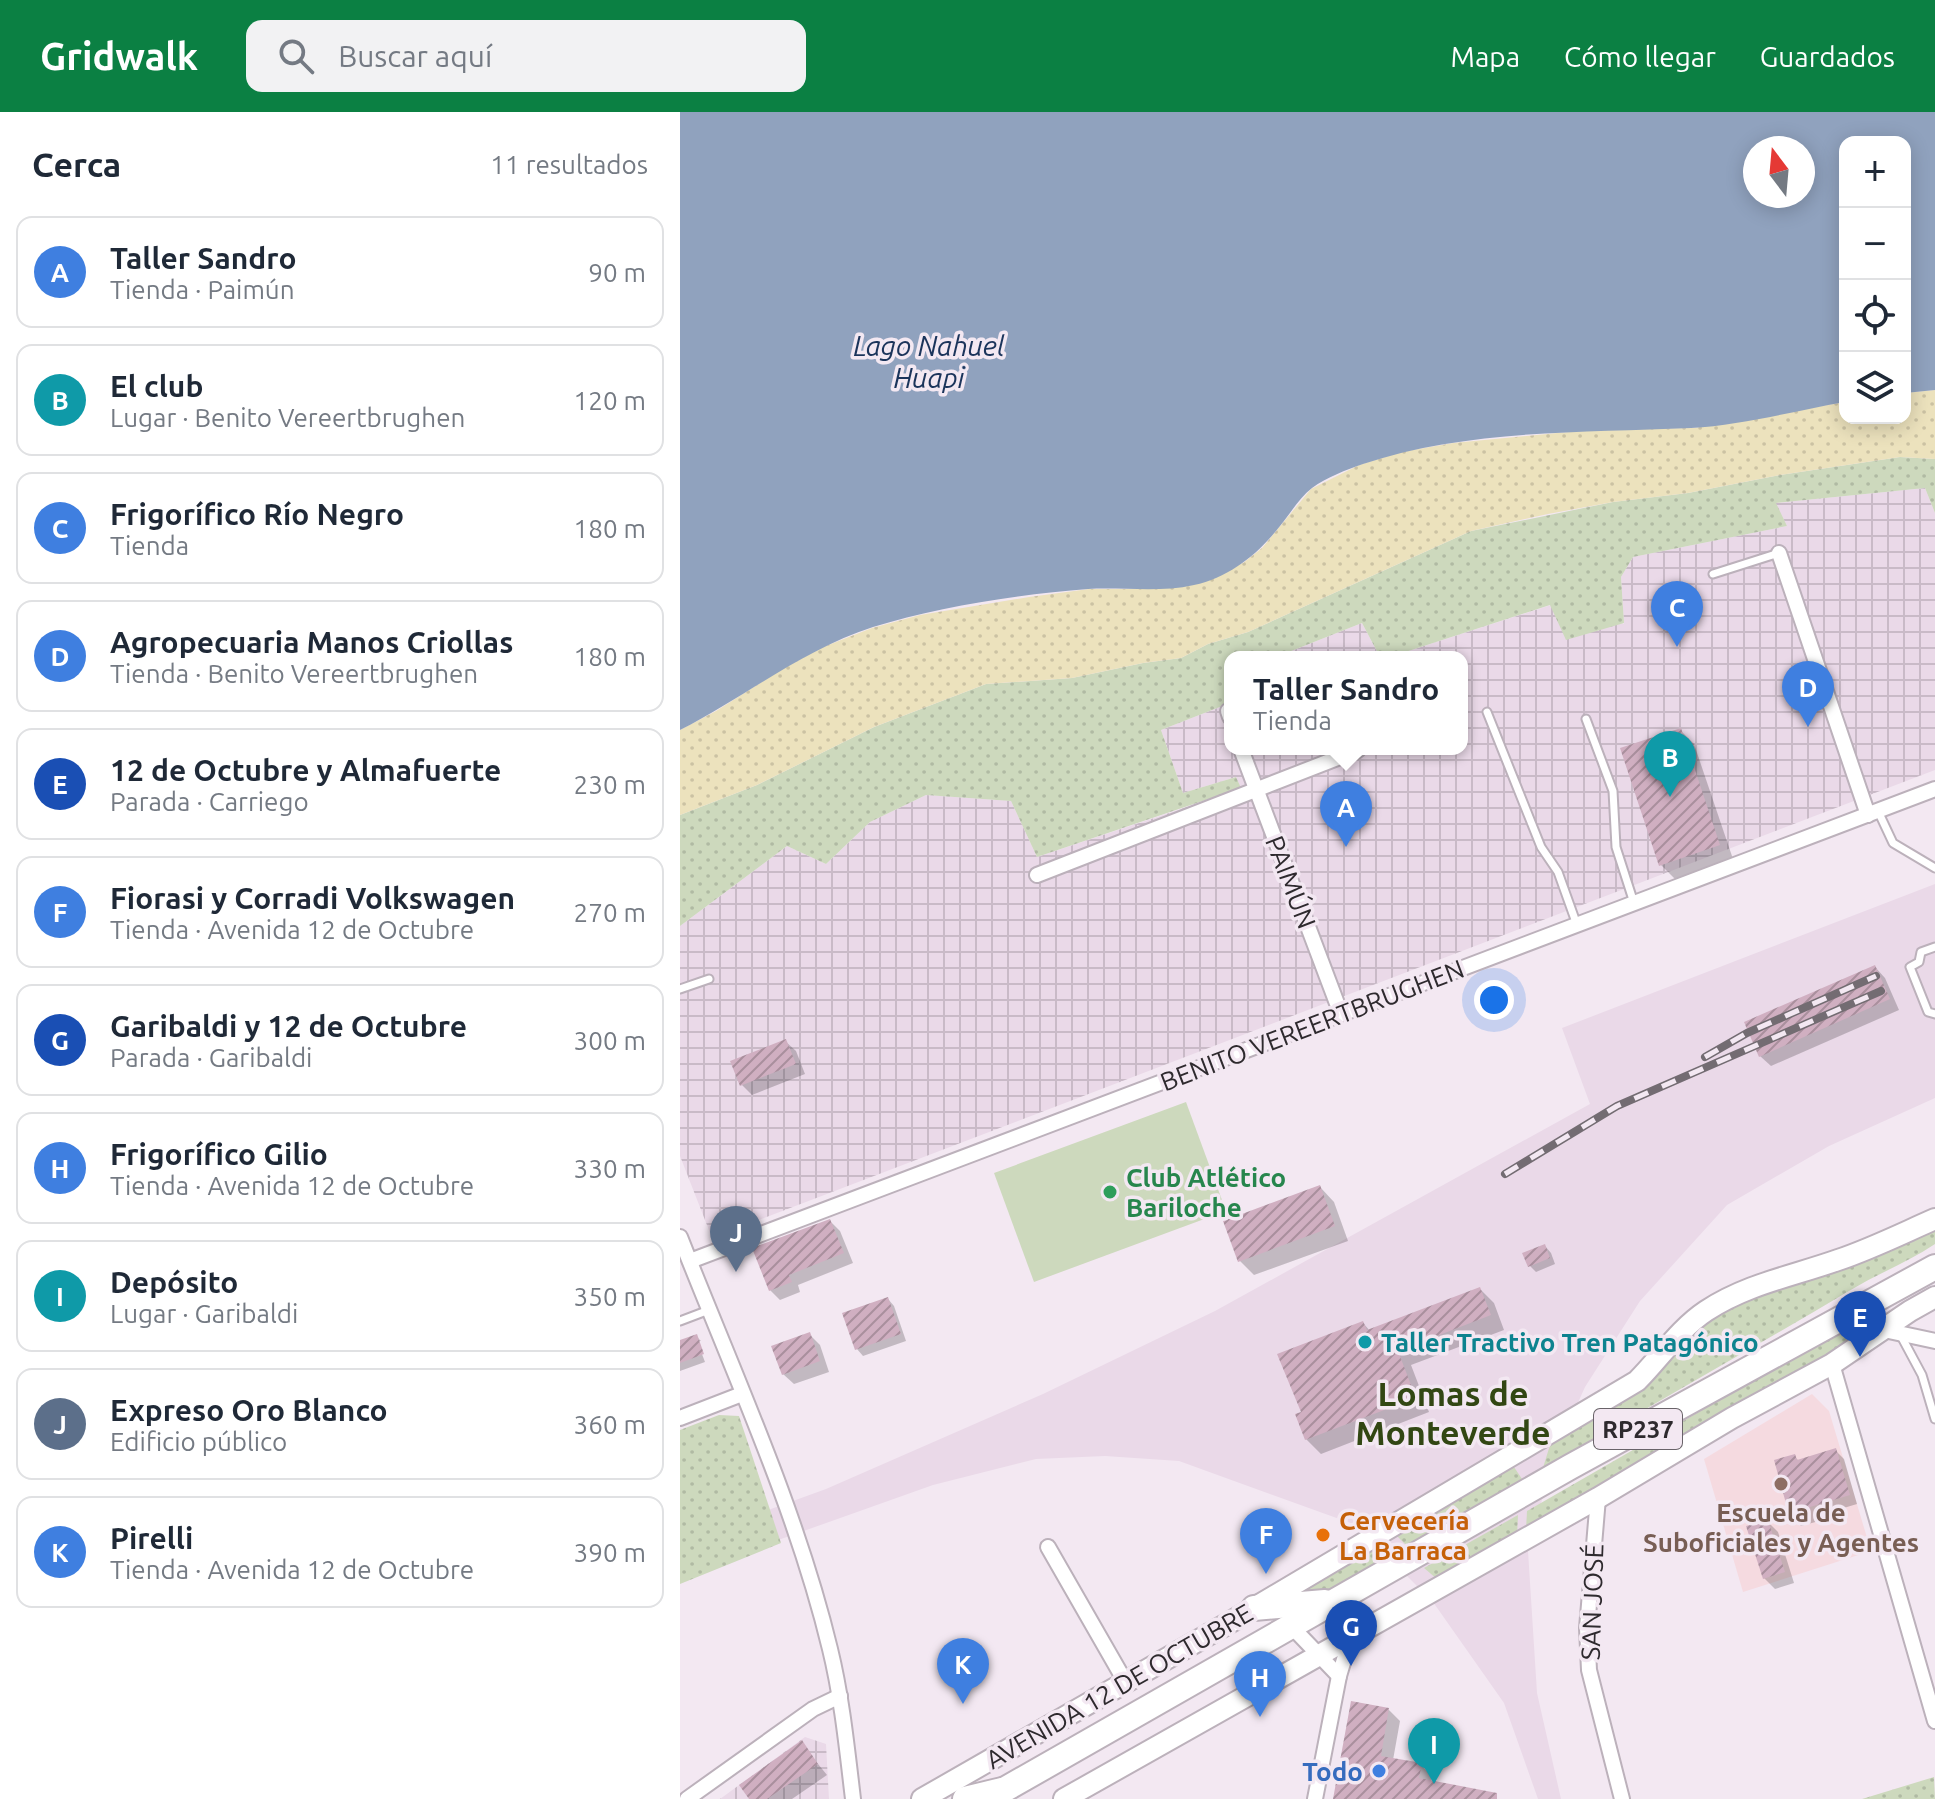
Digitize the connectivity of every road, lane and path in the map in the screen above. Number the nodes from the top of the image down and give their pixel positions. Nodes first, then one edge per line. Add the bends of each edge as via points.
1 (1779, 553) joint
2 (1713, 574) dead end
3 (1487, 712) dead end
4 (1586, 719) dead end
5 (1243, 755) edge
6 (1346, 755) edge
7 (1935, 789) edge
8 (1256, 791) junction
9 (1873, 813) junction
10 (1935, 868) edge
11 (1037, 875) dead end
12 (1634, 903) junction
13 (1577, 925) junction
14 (1935, 947) edge
15 (709, 979) dead end
16 (680, 989) edge
17 (1341, 1014) junction
18 (1935, 1014) edge
19 (1935, 1219) edge
20 (680, 1239) edge
21 (690, 1261) junction
22 (1935, 1267) edge
23 (1935, 1297) edge
24 (1861, 1306) junction
25 (709, 1310) junction
26 (680, 1321) edge
27 (1892, 1331) junction
28 (1935, 1341) edge
29 (1832, 1364) junction
30 (742, 1394) junction
31 (680, 1418) edge
32 (1935, 1419) edge
33 (1598, 1498) junction
34 (1048, 1547) dead end
35 (1342, 1598) junction
36 (1254, 1608) junction
37 (1292, 1627) junction
38 (1352, 1635) junction
39 (1319, 1653) junction
40 (1339, 1676) junction
41 (1126, 1683) junction
42 (840, 1696) junction
43 (1935, 1721) edge
44 (996, 1794) edge
45 (687, 1799) edge
46 (853, 1799) edge
47 (922, 1799) edge
48 (965, 1799) edge
49 (1064, 1799) edge
50 (1315, 1799) edge
51 (1622, 1799) edge

1 - 2 lane
1 - 9 street
3 - 13 lane
4 - 12 lane via 1613,791 1616,847
5 - 8 street, PAIMÚN
6 - 8 street
7 - 9 street, BENITO VEREERTBRUGHEN
8 - 11 street
8 - 17 street, PAIMÚN
9 - 10 lane via 1893,843
9 - 12 street, BENITO VEREERTBRUGHEN
12 - 13 street, BENITO VEREERTBRUGHEN
13 - 17 street, BENITO VEREERTBRUGHEN
14 - 18 lane via 1921,952 1919,962 1910,967 1928,1012
15 - 16 lane
17 - 21 street, BENITO VEREERTBRUGHEN
19 - 36 street, AVENIDA 12 DE OCTUBRE via 1860,1252 1750,1288 1704,1312 1637,1381
20 - 21 street
21 - 25 street
22 - 24 main road, AVENIDA 12 DE OCTUBRE / RP237
23 - 27 street via 1910,1311
24 - 27 street
24 - 35 main road, AVENIDA 12 DE OCTUBRE / RP237
25 - 26 lane
25 - 30 street
27 - 28 street
27 - 29 street
27 - 32 lane via 1922,1375
29 - 33 street
29 - 43 street
30 - 31 street
30 - 42 street via 791,1517
33 - 38 street
33 - 51 street, SAN JOSÉ via 1587,1628 1589,1670
34 - 41 street
35 - 36 main road
35 - 37 main road, AVENIDA 12 DE OCTUBRE / RP237
35 - 38 street via 1354,1626
36 - 41 street, AVENIDA 12 DE OCTUBRE
37 - 39 street
37 - 44 main road, AVENIDA 12 DE OCTUBRE / RP237
38 - 39 street
38 - 40 street
39 - 40 street
39 - 49 street
40 - 50 street
41 - 47 street, AVENIDA 12 DE OCTUBRE
42 - 45 street via 813,1709
42 - 46 street
44 - 48 main road, AVENIDA 12 DE OCTUBRE

